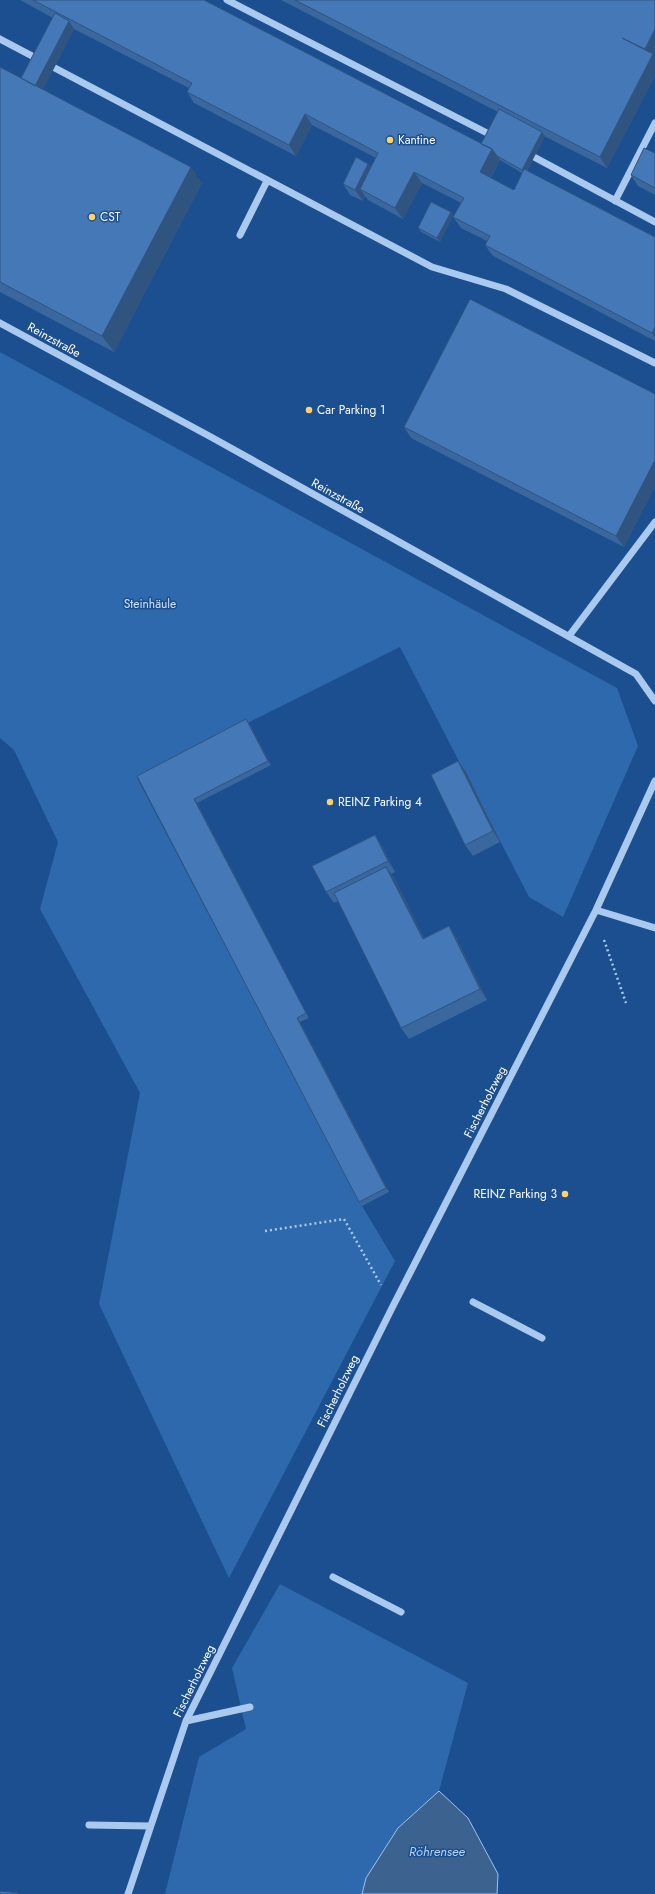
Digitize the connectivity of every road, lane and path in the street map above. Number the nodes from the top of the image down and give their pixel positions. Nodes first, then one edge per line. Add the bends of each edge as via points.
1 (227, 0) edge
2 (0, 39) edge
3 (655, 123) edge
4 (491, 135) edge
5 (534, 157) edge
6 (267, 181) junction
7 (615, 201) junction
8 (655, 222) edge
9 (240, 235) dead end
10 (0, 323) edge
11 (655, 363) edge
12 (655, 522) edge
13 (569, 636) junction
14 (655, 701) edge
15 (655, 781) edge
16 (596, 910) junction
17 (655, 928) edge
18 (626, 1003) dead end
19 (265, 1231) dead end
20 (473, 1302) dead end
21 (392, 1306) junction
22 (542, 1338) dead end
23 (334, 1577) dead end
24 (401, 1612) dead end
25 (250, 1707) dead end
26 (186, 1722) junction
27 (89, 1825) dead end
28 (150, 1826) junction
29 (128, 1894) edge

1 - 4 street
2 - 6 street
3 - 7 street
5 - 7 street
6 - 9 street
6 - 11 street via 432,267 506,289
7 - 8 street
10 - 13 street, Reinzstraße
12 - 13 street
13 - 14 street, Reinzstraße via 636,674
15 - 16 street, Fischerholzweg
16 - 17 street
16 - 18 path via 608,954
16 - 21 street, Fischerholzweg
19 - 21 path via 344,1219
20 - 22 street
21 - 26 street, Fischerholzweg
23 - 24 street
25 - 26 street
26 - 28 street, Fischerholzweg
27 - 28 street
28 - 29 street, Fischerholzweg

